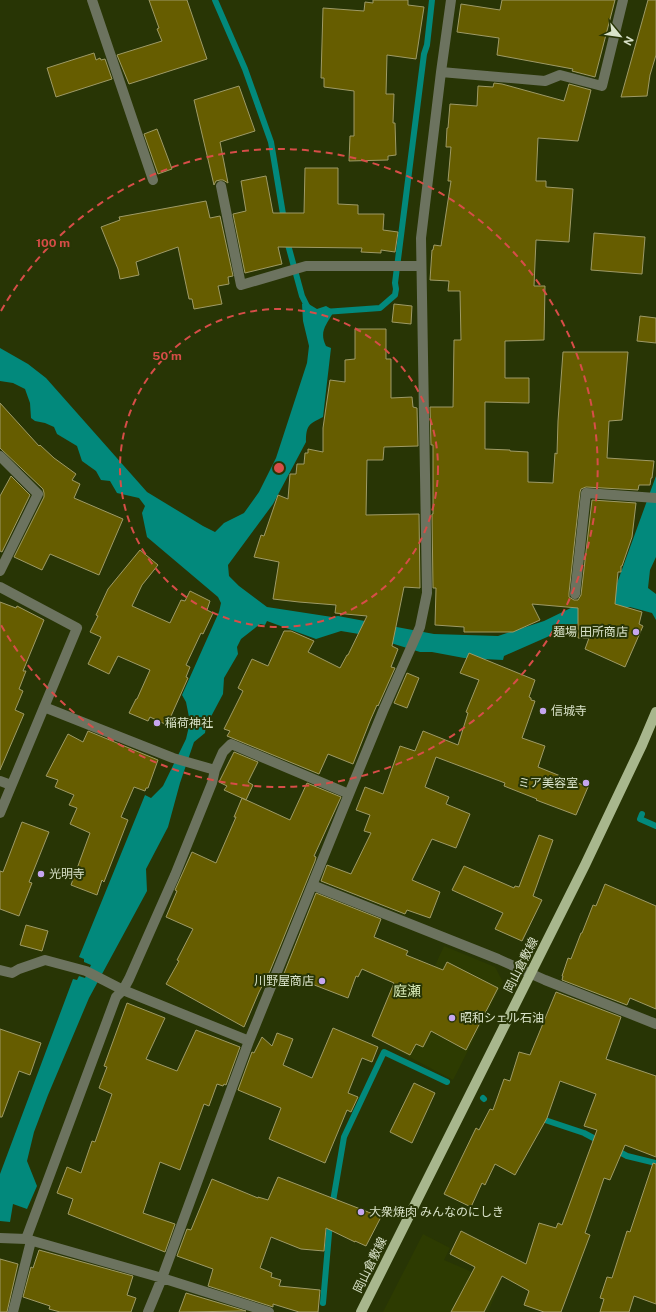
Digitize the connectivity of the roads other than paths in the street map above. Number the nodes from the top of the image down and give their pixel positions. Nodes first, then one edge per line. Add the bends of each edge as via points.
1 (92, 0) edge
2 (451, 0) edge
3 (623, 0) edge
4 (441, 72) junction
5 (153, 180) dead end
6 (221, 186) dead end
7 (422, 266) junction
8 (0, 456) edge
9 (652, 498) edge
10 (0, 571) edge
11 (0, 587) edge
12 (575, 594) dead end
13 (44, 707) junction
14 (656, 712) edge
15 (214, 770) junction
16 (0, 781) edge
17 (11, 786) junction
18 (349, 794) junction
19 (0, 813) edge
20 (312, 885) junction
21 (0, 970) edge
22 (531, 974) junction
23 (123, 990) junction
24 (656, 1024) edge
25 (250, 1041) junction
26 (0, 1238) edge
27 (28, 1240) junction
28 (162, 1278) junction
29 (13, 1312) edge
30 (148, 1312) edge
31 (269, 1312) edge
32 (360, 1312) edge

1 - 5 street
2 - 4 street
3 - 4 street via 602,86 560,75 545,81
4 - 7 street via 421,238
6 - 7 street via 241,286 306,266
7 - 18 street via 427,593 420,627
8 - 10 street via 38,494
9 - 12 street via 586,494
11 - 13 street via 77,628
13 - 15 street via 173,758
13 - 17 street
14 - 22 main road, 岡山倉敷線
15 - 18 street via 223,752 231,744
15 - 23 street via 212,783 175,875
16 - 17 street
17 - 19 street
18 - 20 street
20 - 22 street
20 - 25 street
21 - 23 street via 12,973 45,960 86,971
22 - 24 street
22 - 32 main road, 岡山倉敷線
23 - 25 street
23 - 27 street via 116,997
25 - 28 street
26 - 27 street
27 - 28 street
27 - 29 street
28 - 30 street
28 - 31 street

